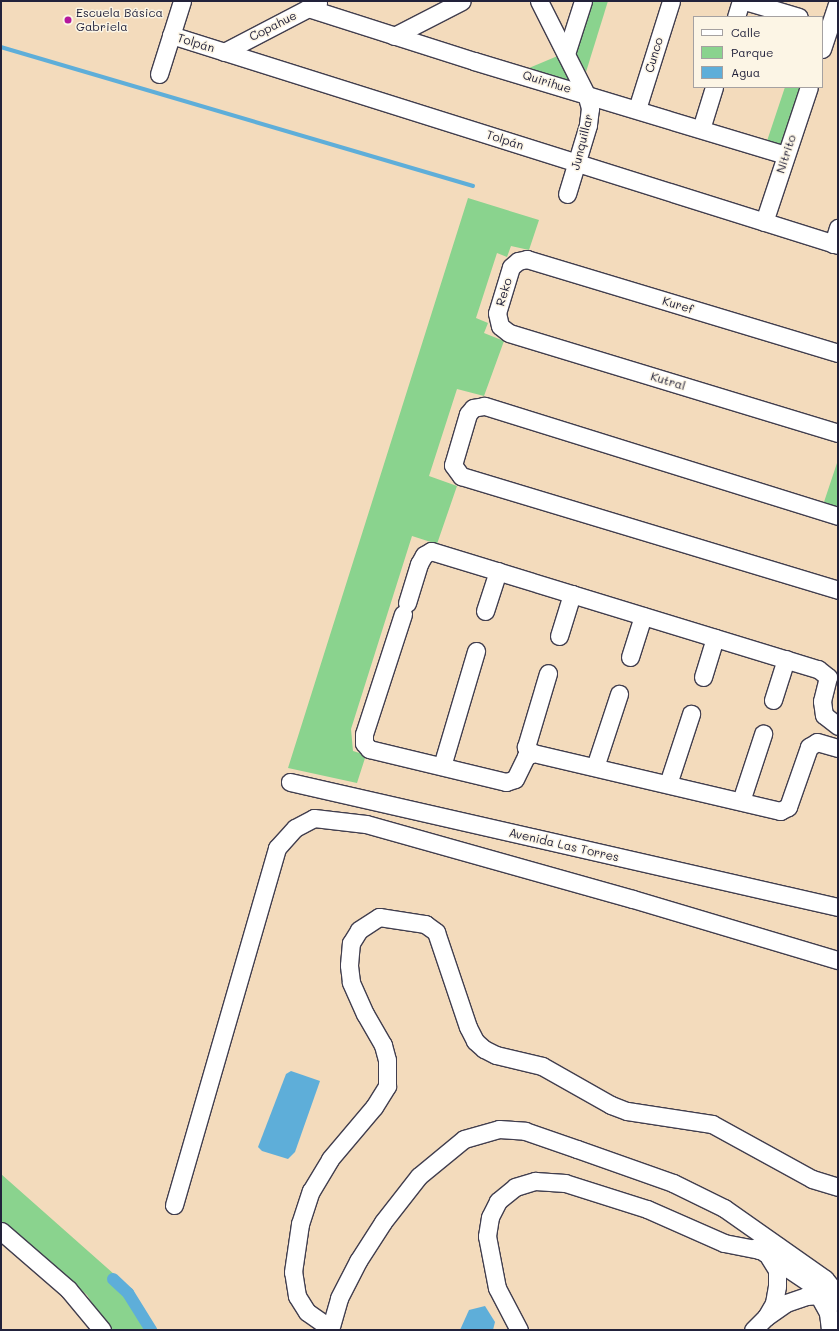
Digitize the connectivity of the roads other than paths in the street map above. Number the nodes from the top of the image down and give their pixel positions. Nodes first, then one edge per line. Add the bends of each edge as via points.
1 (182, 1) edge
2 (462, 1) edge
3 (538, 1) edge
4 (583, 1) edge
5 (671, 1) edge
6 (741, 1) edge
7 (745, 1) edge
8 (838, 1) edge
9 (315, 5) edge
10 (736, 16) edge
11 (796, 16) edge
12 (830, 26) edge
13 (171, 36) junction
14 (394, 36) junction
15 (823, 46) edge
16 (224, 52) junction
17 (566, 54) junction
18 (159, 74) dead end
19 (714, 88) edge
20 (809, 88) edge
21 (586, 94) junction
22 (637, 109) junction
23 (701, 129) junction
24 (785, 155) junction
25 (577, 163) junction
26 (568, 194) dead end
27 (764, 222) junction
28 (838, 228) edge
29 (835, 244) edge
30 (518, 261) joint
31 (500, 326) joint
32 (838, 353) edge
33 (838, 433) edge
34 (838, 516) edge
35 (498, 571) junction
36 (838, 590) edge
37 (572, 594) junction
38 (485, 611) dead end
39 (643, 616) junction
40 (559, 636) dead end
41 (715, 638) junction
42 (476, 651) dead end
43 (630, 657) dead end
44 (786, 660) junction
45 (548, 673) dead end
46 (703, 677) dead end
47 (619, 694) dead end
48 (773, 700) dead end
49 (691, 714) dead end
50 (838, 726) edge
51 (763, 734) dead end
52 (838, 748) edge
53 (529, 755) junction
54 (442, 766) junction
55 (595, 767) junction
56 (290, 782) dead end
57 (668, 784) junction
58 (742, 802) junction
59 (838, 907) edge
60 (838, 960) edge
61 (838, 1187) edge
62 (174, 1205) dead end
63 (1, 1231) edge
64 (768, 1251) junction
65 (832, 1293) edge
66 (766, 1317) junction
67 (330, 1329) edge
68 (102, 1330) edge
69 (519, 1330) edge
70 (752, 1330) edge
71 (830, 1330) edge

1 - 13 street
2 - 14 street
3 - 17 street, Junquillar
4 - 17 street
5 - 22 street, Cunco
6 - 10 street
7 - 11 street
8 - 12 street
9 - 14 street, Quirihue
9 - 16 street, Copahue
12 - 15 street
13 - 16 street, Tolpán
13 - 18 street
14 - 21 street, Quirihue
16 - 25 street, Tolpán
17 - 21 street, Junquillar
19 - 23 street
20 - 24 street, Nitrito
21 - 22 street, Quirihue
21 - 25 street, Junquillar via 590,116
22 - 23 street, Quirihue
23 - 24 street, Quirihue
24 - 27 street, Nitrito
25 - 26 street, Junquillar
25 - 27 street, Tolpán
27 - 29 street, Tolpán
28 - 29 street
30 - 31 street, Reko via 510,272 497,313
30 - 32 street, Kuref via 531,260
31 - 33 street, Kutral via 509,333
34 - 36 street via 484,406 476,407 468,414 453,465 461,476
35 - 37 street
35 - 38 street
35 - 54 street via 431,551 424,556 419,564 364,734 364,744 369,749
37 - 39 street
37 - 40 street
39 - 41 street
39 - 43 street
41 - 44 street
41 - 46 street
42 - 54 street
44 - 48 street
44 - 50 street via 818,669 828,677 822,708 828,720
45 - 53 street via 526,747
47 - 55 street
49 - 57 street
51 - 58 street
52 - 58 street via 817,742 809,747 788,807 780,811
53 - 54 street via 515,779 506,782
53 - 55 street via 533,753
55 - 57 street
56 - 59 street, Avenida Las Torres
57 - 58 street
60 - 62 street via 366,824 314,818 295,828 278,848
61 - 67 street via 812,1179 712,1124 627,1111 611,1106 542,1066 496,1055 484,1049 475,1041 468,1027 436,932 425,924 379,917 359,930 351,943 349,965 351,982 365,1014 383,1045 387,1060 387,1086 374,1107 330,1159 311,1191 300,1224 293,1272 297,1296 307,1312
63 - 68 street via 68,1289
64 - 65 street
64 - 65 street via 808,1282
64 - 66 street via 777,1270 777,1286 774,1303
64 - 67 street via 724,1208 673,1183 525,1131 499,1129 464,1139 419,1176 383,1222 358,1261 339,1298
64 - 69 street via 724,1243 648,1209 565,1183 535,1181 515,1187 498,1201 490,1217 487,1236 497,1288
65 - 66 street via 806,1296 786,1302
65 - 71 street via 828,1313
66 - 70 street

